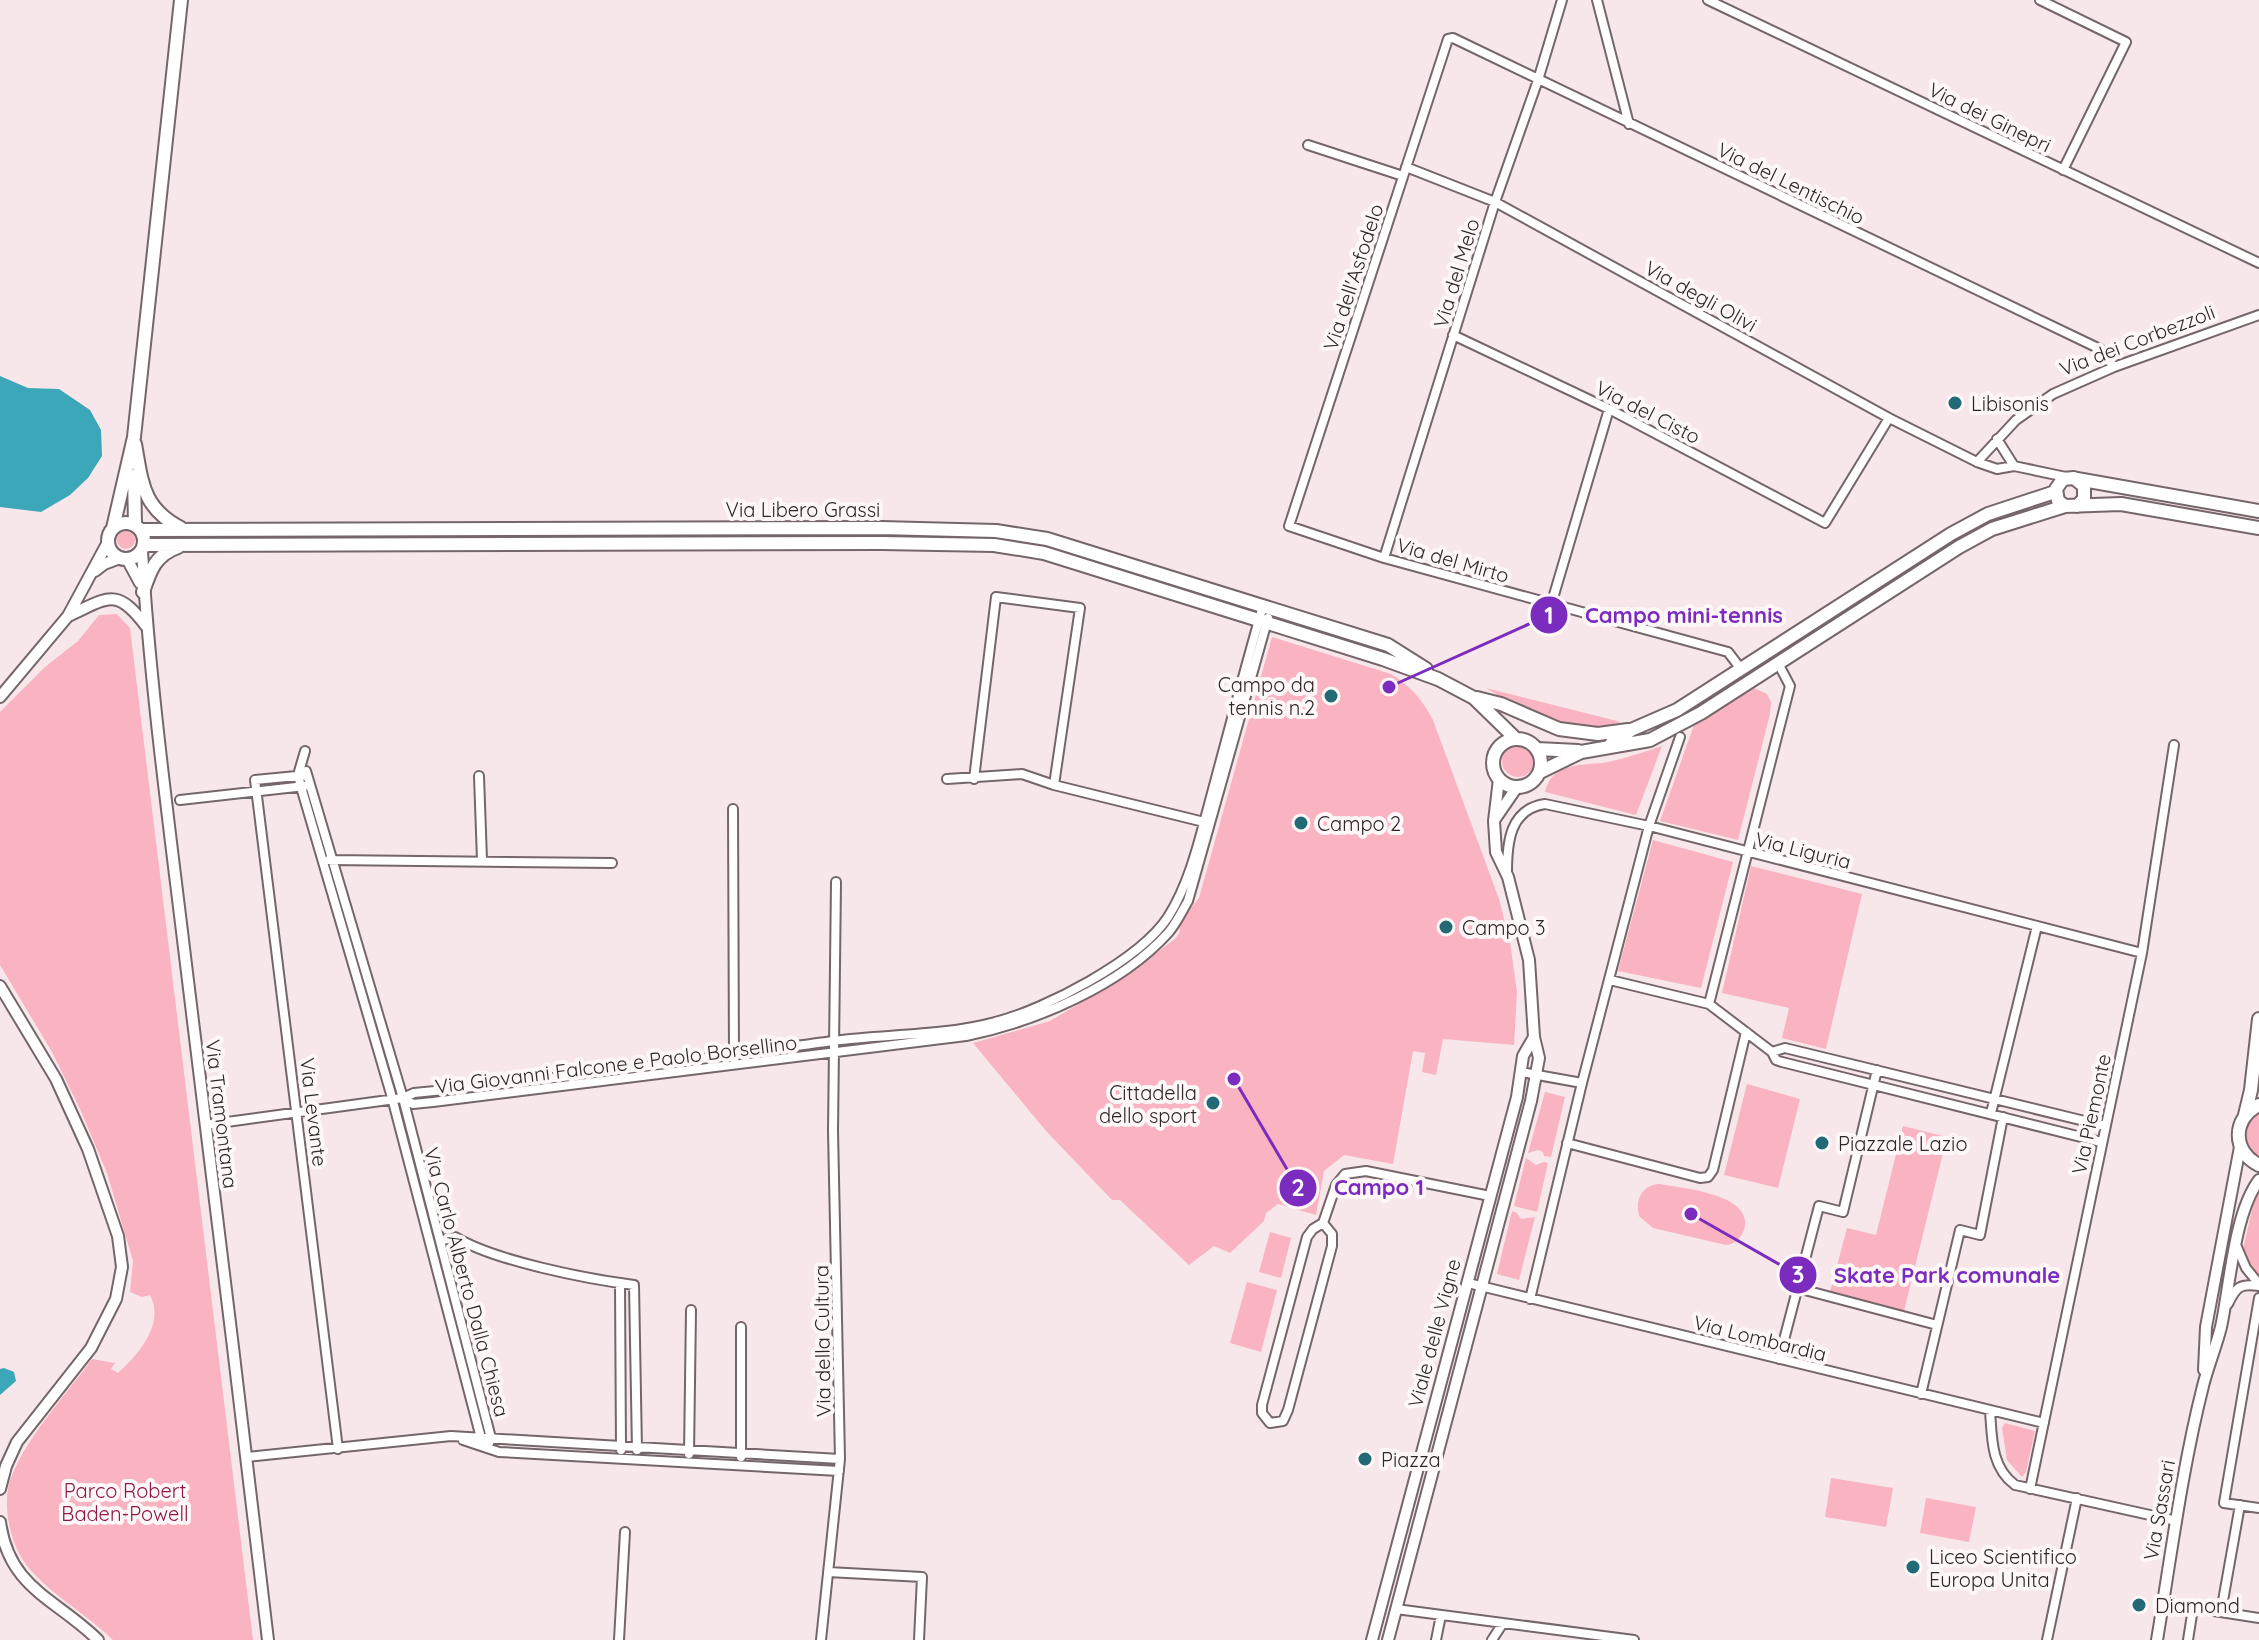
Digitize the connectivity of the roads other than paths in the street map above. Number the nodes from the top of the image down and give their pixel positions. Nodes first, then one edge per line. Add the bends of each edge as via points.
1 (181, 0) edge
2 (1562, 0) edge
3 (1597, 0) edge
4 (1708, 0) edge
5 (2040, 0) edge
6 (1448, 39) joint
7 (1538, 80) junction
8 (1629, 124) junction
9 (1308, 145) dead end
10 (2063, 170) junction
11 (1404, 172) junction
12 (1495, 202) junction
13 (2259, 263) edge
14 (2259, 315) edge
15 (1453, 335) junction
16 (2114, 367) junction
17 (1609, 409) junction
18 (1889, 418) junction
19 (134, 437) junction
20 (1997, 439) junction
21 (1977, 462) junction
22 (2014, 466) junction
23 (2064, 484) junction
24 (2071, 506) junction
25 (2259, 511) edge
26 (1289, 526) joint
27 (138, 527) junction
28 (113, 528) junction
29 (2259, 528) edge
30 (186, 530) junction
31 (108, 542) junction
32 (183, 545) junction
33 (143, 548) junction
34 (1384, 558) junction
35 (123, 559) junction
36 (1908, 571) junction
37 (91, 575) junction
38 (143, 592) junction
39 (1551, 605) junction
40 (1267, 608) junction
41 (68, 616) junction
42 (1263, 621) junction
43 (147, 628) junction
44 (1778, 663) junction
45 (1741, 669) junction
46 (1438, 679) junction
47 (0, 697) edge
48 (1474, 698) junction
49 (1496, 718) junction
50 (1631, 730) junction
51 (1680, 737) dead end
52 (1515, 738) junction
53 (1500, 745) junction
54 (1609, 745) junction
55 (2174, 745) dead end
56 (1537, 749) junction
57 (1581, 752) junction
58 (1540, 772) junction
59 (479, 776) dead end
60 (1220, 776) junction
61 (947, 779) dead end
62 (974, 779) junction
63 (1499, 779) junction
64 (255, 780) joint
65 (1054, 785) junction
66 (305, 786) junction
67 (1517, 787) junction
68 (257, 792) junction
69 (180, 800) dead end
70 (733, 809) dead end
71 (1494, 821) junction
72 (1204, 822) junction
73 (1649, 826) junction
74 (1749, 852) junction
75 (327, 860) junction
76 (482, 860) junction
77 (612, 863) dead end
78 (1193, 870) junction
79 (1508, 877) junction
80 (836, 882) dead end
81 (2037, 926) junction
82 (2142, 953) junction
83 (1610, 980) junction
84 (0, 986) edge
85 (1055, 1003) junction
86 (1709, 1004) junction
87 (2259, 1019) edge
88 (1746, 1032) junction
89 (1534, 1037) junction
90 (836, 1041) junction
91 (1772, 1052) junction
92 (835, 1053) junction
93 (734, 1059) junction
94 (1877, 1070) junction
95 (1521, 1072) junction
96 (1536, 1074) junction
97 (1582, 1083) junction
98 (1874, 1085) junction
99 (398, 1098) junction
100 (1994, 1100) junction
101 (2259, 1105) edge
102 (298, 1112) junction
103 (1991, 1113) junction
104 (2245, 1115) junction
105 (2003, 1117) junction
106 (205, 1125) junction
107 (2105, 1126) junction
108 (2101, 1142) junction
109 (1567, 1143) junction
110 (2240, 1147) junction
111 (2259, 1165) edge
112 (2259, 1180) edge
113 (1490, 1196) junction
114 (1323, 1223) junction
115 (440, 1241) junction
116 (2237, 1247) junction
117 (620, 1283) junction
118 (1468, 1283) junction
119 (2259, 1285) edge
120 (1482, 1287) junction
121 (1797, 1288) junction
122 (2259, 1298) edge
123 (1530, 1299) junction
124 (691, 1310) dead end
125 (2223, 1316) junction
126 (1937, 1325) junction
127 (741, 1327) dead end
128 (1779, 1359) junction
129 (2203, 1388) junction
130 (1921, 1394) junction
131 (1990, 1410) junction
132 (2044, 1423) junction
133 (451, 1436) junction
134 (481, 1438) junction
135 (491, 1438) junction
136 (621, 1446) junction
137 (637, 1447) junction
138 (487, 1448) junction
139 (338, 1449) junction
140 (689, 1450) junction
141 (741, 1453) junction
142 (247, 1457) junction
143 (621, 1459) junction
144 (840, 1459) junction
145 (637, 1460) junction
146 (689, 1463) junction
147 (740, 1466) junction
148 (839, 1471) junction
149 (0, 1489) edge
150 (2030, 1489) junction
151 (2077, 1498) junction
152 (2240, 1505) junction
153 (2259, 1508) edge
154 (2177, 1521) junction
155 (0, 1522) edge
156 (625, 1532) dead end
157 (828, 1572) junction
158 (2163, 1603) junction
159 (2193, 1608) junction
160 (1396, 1609) junction
161 (2221, 1612) junction
162 (1441, 1615) junction
163 (2259, 1618) edge
164 (1503, 1623) junction
165 (98, 1640) edge
166 (268, 1640) edge
167 (619, 1640) edge
168 (821, 1640) edge
169 (919, 1640) edge
170 (1372, 1640) edge
171 (1388, 1640) edge
172 (1436, 1640) edge
173 (1492, 1640) edge
174 (1634, 1640) edge
175 (2047, 1640) edge
176 (2157, 1640) edge
177 (2188, 1640) edge

1 - 19 main road
2 - 7 street, Via del Melo
3 - 8 street
4 - 10 street, Via dei Ginepri
5 - 10 street via 2126,42
6 - 7 street, Via del Lentischio
6 - 11 street, Via dell'Asfodelo
7 - 8 street, Via del Lentischio
7 - 12 street, Via del Melo
8 - 16 street, Via del Lentischio via 2100,349
9 - 11 street, Via degli Olivi
10 - 13 street, Via dei Ginepri
11 - 12 street, Via degli Olivi
11 - 26 street, Via dell'Asfodelo
12 - 15 street, Via del Melo
12 - 18 street, Via degli Olivi
14 - 16 street, Via dei Corbezzoli
15 - 17 street, Via del Cisto
15 - 34 street, Via del Melo
16 - 20 street, Via dei Corbezzoli via 2053,394
17 - 18 street, Via del Cisto via 1825,523
17 - 39 street
18 - 21 street, Via degli Olivi
19 - 27 main road
19 - 28 main road
19 - 30 main road via 143,492 170,522
20 - 21 street, Via dei Corbezzoli
20 - 22 street
21 - 22 street via 1997,469
22 - 23 street
23 - 24 main road via 2058,501
23 - 24 main road via 2084,486 2085,495
23 - 25 main road
23 - 36 main road via 1951,534
24 - 29 main road via 2121,504
24 - 36 main road via 1992,529
26 - 34 street, Via del Mirto
27 - 28 main road via 125,522
27 - 30 main road, Via Libero Grassi
27 - 33 main road
28 - 31 main road
30 - 40 main road, Via Libero Grassi via 996,531 1047,539
31 - 35 main road via 111,552
31 - 37 street
32 - 33 main road, Via Libero Grassi
32 - 38 main road via 153,564
32 - 42 main road, Via Libero Grassi via 994,545 1044,553
33 - 35 main road
33 - 38 street, Via Tramontana
34 - 39 street, Via del Mirto
35 - 37 street via 104,564
35 - 38 street, Via Tramontana via 134,569
36 - 44 main road
36 - 45 main road
37 - 41 street
38 - 43 street, Via Tramontana
39 - 45 street, Via del Mirto via 1728,652
40 - 42 street, Via Giovanni Falcone e Paolo Borsellino
40 - 46 main road, Via Libero Grassi via 1388,645
41 - 43 street via 104,600 121,599
41 - 47 street
42 - 46 main road, Via Libero Grassi
42 - 60 street, Via Giovanni Falcone e Paolo Borsellino
43 - 106 street, Via Tramontana
44 - 54 main road via 1650,740
44 - 74 street via 1790,686
45 - 50 main road via 1677,710
46 - 48 main road, Via Libero Grassi
48 - 49 main road
48 - 50 main road via 1559,729 1598,734
49 - 52 main road
49 - 53 main road
50 - 54 main road
51 - 73 street
52 - 53 main road
52 - 56 main road
53 - 63 main road via 1493,764
54 - 57 main road
55 - 82 street, Via Piemonte
56 - 57 main road
56 - 58 main road
57 - 58 main road
58 - 67 main road
59 - 76 street
60 - 72 street, Via Giovanni Falcone e Paolo Borsellino
60 - 78 street, Via Giovanni Falcone e Paolo Borsellino
61 - 62 street
62 - 65 street via 1022,774
62 - 65 street via 996,597 1080,608
63 - 67 main road
63 - 71 street, Viale delle Vigne
64 - 66 street, Via Carlo Alberto Dalla Chiesa via 302,775
64 - 68 street, Via Levante
65 - 72 street
66 - 68 street
66 - 75 street, Via Carlo Alberto Dalla Chiesa
67 - 71 street
68 - 69 street
68 - 102 street, Via Levante
70 - 93 street
71 - 79 street, Viale delle Vigne via 1496,852
72 - 78 street, Via Giovanni Falcone e Paolo Borsellino
73 - 74 street, Via Liguria
73 - 79 street, Via Liguria via 1534,806 1511,830
73 - 83 street
74 - 81 street, Via Liguria
74 - 86 street
75 - 76 street
75 - 99 street, Via Carlo Alberto Dalla Chiesa
76 - 77 street
78 - 85 street, Via Giovanni Falcone e Paolo Borsellino via 1147,943
79 - 89 street, Viale delle Vigne via 1529,960
80 - 90 street, Via della Cultura
81 - 82 street, Via Liguria
81 - 100 street
82 - 107 street, Via Piemonte
83 - 86 street
83 - 97 street
84 - 149 street via 56,1079 88,1149 118,1236 122,1267 116,1299 91,1348 17,1442
85 - 90 street, Via Giovanni Falcone e Paolo Borsellino via 997,1022
85 - 92 street, Via Giovanni Falcone e Paolo Borsellino via 1003,1029
86 - 88 street
87 - 104 main road
88 - 91 street
88 - 109 street via 1708,1177
89 - 95 street, Viale delle Vigne
89 - 96 street, Viale delle Vigne
90 - 92 street, Via della Cultura
90 - 93 street, Via Giovanni Falcone e Paolo Borsellino
91 - 94 street via 1785,1048
91 - 98 street via 1782,1062
92 - 93 street, Via Giovanni Falcone e Paolo Borsellino
92 - 144 street, Via della Cultura
93 - 99 street, Via Giovanni Falcone e Paolo Borsellino via 433,1102 413,1104
94 - 98 street
94 - 100 street
95 - 96 street
95 - 113 street, Viale delle Vigne
96 - 97 street
96 - 120 street, Viale delle Vigne
97 - 109 street
98 - 103 street
98 - 121 street via 1843,1212 1819,1206
99 - 102 street, Via Giovanni Falcone e Paolo Borsellino
99 - 115 street, Via Carlo Alberto Dalla Chiesa
99 - 134 street, Via Carlo Alberto Dalla Chiesa
100 - 103 street
100 - 107 street
101 - 104 main road
102 - 106 street, Via Giovanni Falcone e Paolo Borsellino
102 - 139 street, Via Levante
103 - 105 street
104 - 110 main road via 2238,1131
105 - 108 street
105 - 126 street via 1980,1235 1960,1230
106 - 142 street, Via Tramontana
107 - 108 street, Via Piemonte
108 - 132 street, Via Piemonte
109 - 123 street
110 - 111 main road
110 - 129 street, Via Sassari via 2206,1327
112 - 116 street, Via Sassari via 2250,1191
113 - 114 street via 1366,1171 1345,1174
113 - 118 street, Viale delle Vigne
114 - 114 street via 1307,1237 1262,1405 1270,1423 1283,1421 1288,1410 1332,1246 1332,1234
115 - 117 street via 455,1237 472,1247
115 - 135 street, Via Carlo Alberto Dalla Chiesa
116 - 119 street
116 - 125 street, Via Sassari
117 - 136 street
117 - 137 street via 634,1285
118 - 120 street, Via Lombardia
118 - 170 street, Viale delle Vigne
119 - 125 street via 2235,1289
120 - 123 street, Via Lombardia
120 - 160 street, Viale delle Vigne
121 - 126 street
121 - 128 street
122 - 152 street via 2224,1503
123 - 128 street, Via Lombardia
124 - 140 street
125 - 129 street, Via Sassari
126 - 130 street
127 - 141 street
128 - 130 street, Via Lombardia
129 - 154 street, Via Sassari
130 - 131 street, Via Lombardia
131 - 132 street, Via Lombardia
131 - 150 street via 1998,1467 2015,1485
132 - 150 street, Via Piemonte
133 - 134 street
133 - 138 street
133 - 139 street
134 - 135 street
134 - 138 street, Via Carlo Alberto Dalla Chiesa
135 - 136 street
135 - 138 street, Via Carlo Alberto Dalla Chiesa
136 - 137 street
136 - 143 street
137 - 140 street
137 - 145 street
138 - 143 street
139 - 142 street
140 - 141 street
140 - 146 street
141 - 144 street
141 - 147 street
142 - 166 street, Via Tramontana
143 - 145 street
144 - 148 street, Via della Cultura
145 - 146 street
146 - 147 street
147 - 148 street
148 - 157 street, Via della Cultura
150 - 151 street
151 - 154 street
151 - 175 street
152 - 153 street
152 - 161 street
154 - 158 street, Via Sassari
155 - 165 street via 9,1555 24,1579
156 - 167 street
157 - 168 street, Via della Cultura
157 - 169 street via 922,1577
158 - 159 street
158 - 176 street, Via Sassari
159 - 161 street
159 - 177 street
160 - 162 street
160 - 171 street, Viale delle Vigne
161 - 163 street
162 - 164 street
162 - 172 street
164 - 173 street
164 - 174 street

